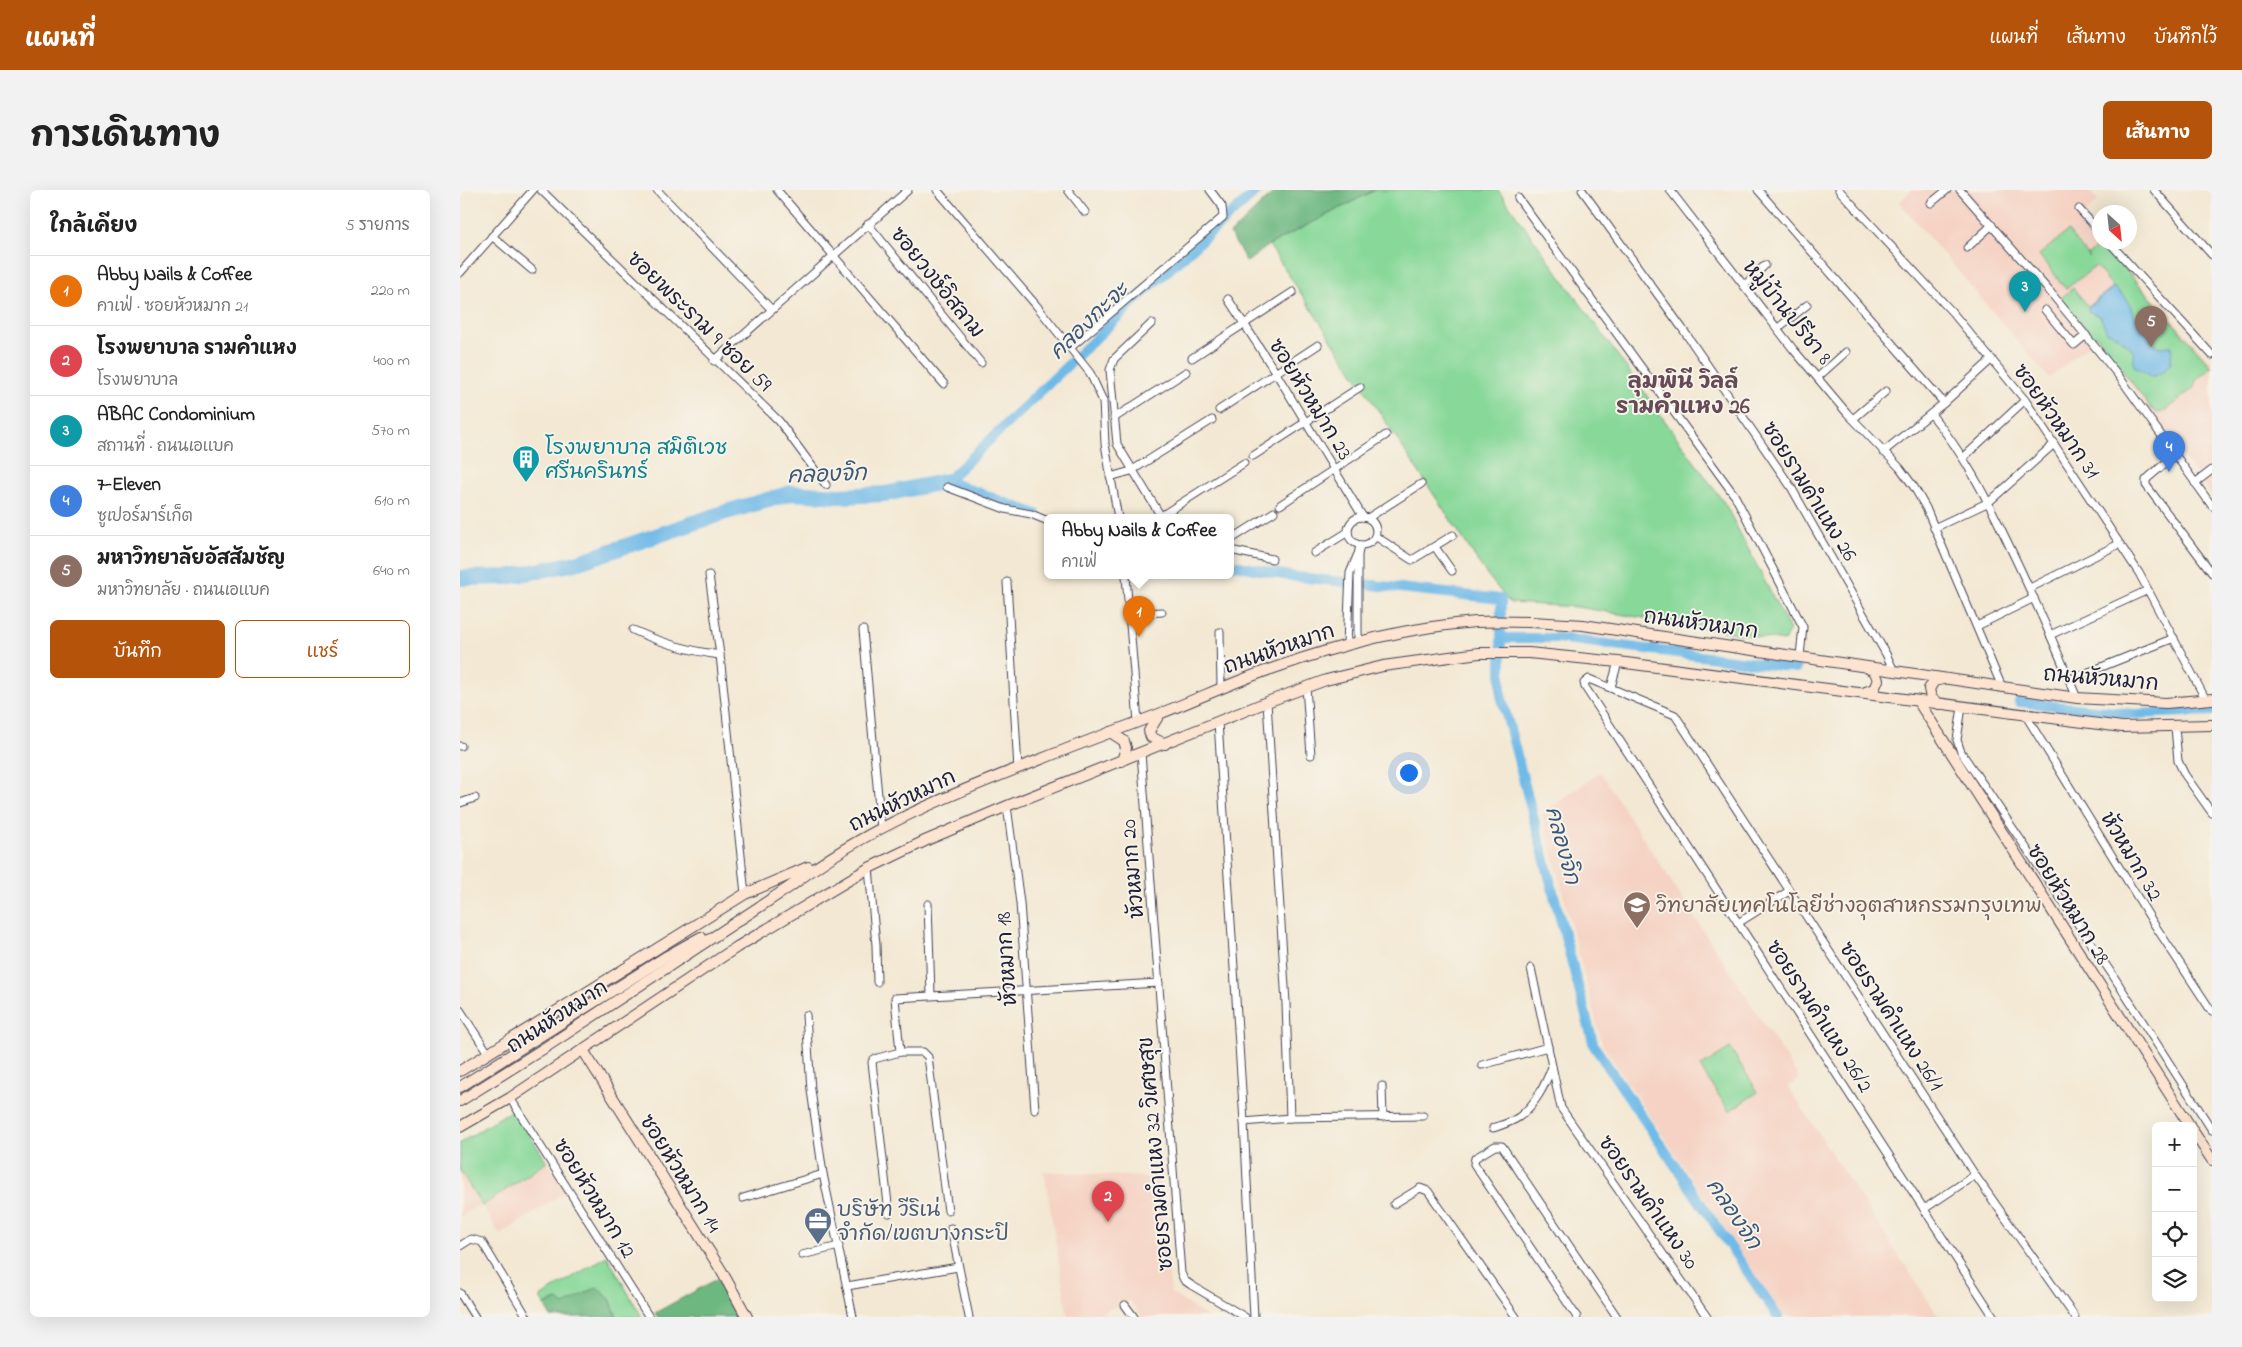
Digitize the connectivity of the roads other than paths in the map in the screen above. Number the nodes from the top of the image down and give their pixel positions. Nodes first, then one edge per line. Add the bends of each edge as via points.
1 (533, 190) edge
2 (541, 190) edge
3 (657, 190) edge
4 (777, 190) edge
5 (908, 190) edge
6 (937, 190) edge
7 (1068, 190) edge
8 (1210, 190) edge
9 (1582, 190) edge
10 (1670, 190) edge
11 (1758, 190) edge
12 (1839, 190) edge
13 (1947, 190) edge
14 (1960, 190) edge
15 (2154, 190) edge
16 (1518, 198) dead end
17 (1932, 203) dead end
18 (2078, 209) dead end
19 (1085, 212) dead end
20 (868, 224) junction
21 (2092, 224) edge
22 (1992, 225) junction
23 (492, 236) junction
24 (1967, 248) dead end
25 (2116, 250) edge
26 (834, 254) junction
27 (2212, 255) edge
28 (1765, 265) dead end
29 (532, 270) dead end
30 (460, 273) edge
31 (1744, 286) junction
32 (1293, 292) dead end
33 (1228, 299) dead end
34 (1807, 305) dead end
35 (772, 310) junction
36 (2045, 310) dead end
37 (1152, 323) dead end
38 (1244, 324) junction
39 (1778, 328) junction
40 (2086, 335) junction
41 (1318, 345) dead end
42 (1071, 350) junction
43 (1846, 352) dead end
44 (2212, 355) edge
45 (1192, 358) dead end
46 (1992, 359) junction
47 (714, 361) junction
48 (980, 363) dead end
49 (1186, 372) dead end
50 (1276, 373) junction
51 (1818, 377) junction
52 (944, 384) dead end
53 (1360, 387) dead end
54 (1886, 391) dead end
55 (2025, 400) junction
56 (1944, 403) junction
57 (1220, 410) dead end
58 (1931, 414) junction
59 (1114, 418) junction
60 (1853, 419) junction
61 (1212, 420) dead end
62 (1305, 422) junction
63 (1386, 435) dead end
64 (2054, 444) junction
65 (1883, 452) junction
66 (2175, 455) junction
67 (1253, 456) dead end
68 (1964, 457) junction
69 (1244, 463) dead end
70 (1335, 470) junction
71 (2212, 470) edge
72 (1131, 471) junction
73 (1110, 477) junction
74 (2195, 483) junction
75 (1421, 484) dead end
76 (826, 485) dead end
77 (947, 487) dead end
78 (1988, 502) junction
79 (1280, 505) dead end
80 (2212, 506) edge
81 (1274, 512) dead end
82 (1117, 514) edge
83 (1159, 514) edge
84 (1166, 514) edge
85 (1365, 517) junction
86 (1044, 519) edge
87 (1934, 528) junction
88 (1348, 532) junction
89 (1453, 535) dead end
90 (1375, 536) junction
91 (1234, 537) edge
92 (2119, 544) junction
93 (1360, 545) junction
94 (1435, 546) junction
95 (1234, 551) edge
96 (1314, 553) dead end
97 (1358, 555) junction
98 (1272, 560) dead end
99 (1452, 571) dead end
100 (2212, 572) edge
101 (709, 575) dead end
102 (1126, 579) edge
103 (1007, 582) dead end
104 (2030, 588) junction
105 (2148, 590) junction
106 (2034, 598) junction
107 (1162, 612) dead end
108 (1129, 614) junction
109 (1976, 626) junction
110 (633, 630) dead end
111 (863, 630) dead end
112 (1220, 632) dead end
113 (2050, 634) junction
114 (2174, 638) junction
115 (1358, 642) junction
116 (1347, 644) junction
117 (720, 655) junction
118 (1800, 656) junction
119 (1618, 662) junction
120 (1866, 666) junction
121 (1894, 671) junction
122 (1945, 678) junction
123 (2069, 680) junction
124 (1306, 687) junction
125 (1611, 687) junction
126 (2002, 687) junction
127 (1221, 688) junction
128 (1861, 694) junction
129 (2077, 698) junction
130 (2209, 700) edge
131 (1918, 701) junction
132 (1267, 702) junction
133 (1940, 704) junction
134 (1962, 707) junction
135 (1160, 714) junction
136 (2026, 716) junction
137 (1138, 722) junction
138 (1218, 722) junction
139 (2175, 727) junction
140 (2211, 728) edge
141 (1110, 732) junction
142 (1164, 744) junction
143 (1141, 753) junction
144 (1311, 755) dead end
145 (1122, 761) junction
146 (1018, 769) junction
147 (475, 798) dead end
148 (460, 803) edge
149 (1007, 806) junction
150 (2212, 813) edge
151 (881, 830) junction
152 (820, 862) junction
153 (869, 868) junction
154 (1789, 891) junction
155 (745, 894) junction
156 (928, 904) dead end
157 (1738, 923) junction
158 (730, 925) junction
159 (1531, 968) dead end
160 (878, 982) dead end
161 (1158, 983) junction
162 (1026, 991) junction
163 (931, 996) junction
164 (460, 1010) edge
165 (2212, 1012) edge
166 (806, 1016) dead end
167 (1548, 1047) junction
168 (582, 1050) junction
169 (900, 1052) junction
170 (488, 1053) junction
171 (1482, 1065) dead end
172 (1552, 1066) junction
173 (460, 1071) edge
174 (1382, 1086) dead end
175 (460, 1087) edge
176 (510, 1098) junction
177 (460, 1100) edge
178 (1035, 1110) dead end
179 (1424, 1116) dead end
180 (1383, 1117) junction
181 (1290, 1118) junction
182 (1244, 1122) junction
183 (2187, 1122) edge
184 (460, 1127) edge
185 (1493, 1128) dead end
186 (2212, 1130) edge
187 (2197, 1137) edge
188 (2212, 1160) edge
189 (823, 1174) junction
190 (1975, 1175) junction
191 (743, 1198) dead end
192 (1394, 1204) dead end
193 (1924, 1209) junction
194 (948, 1210) dead end
195 (890, 1213) dead end
196 (951, 1228) dead end
197 (460, 1246) edge
198 (838, 1246) junction
199 (802, 1255) dead end
200 (958, 1267) junction
201 (847, 1286) junction
202 (460, 1292) edge
203 (1125, 1305) dead end
204 (475, 1317) edge
205 (527, 1317) edge
206 (649, 1317) edge
207 (747, 1317) edge
208 (852, 1317) edge
209 (969, 1317) edge
210 (1134, 1317) edge
211 (1245, 1317) edge
212 (1254, 1317) edge
213 (1516, 1317) edge
214 (1577, 1317) edge
215 (1617, 1317) edge
216 (1707, 1317) edge
217 (1994, 1317) edge
218 (2076, 1317) edge

1 - 23 street
2 - 47 street, ซอยพระราม 9 ซอย 59
3 - 35 street
4 - 26 street
5 - 20 street
6 - 42 street
7 - 19 street
8 - 42 street via 1222,206 1223,217
9 - 121 street, ซอยรามคำแหง 26 via 1682,328 1790,487
10 - 31 street, หมู่บ้านปรีชา 8
11 - 56 street
12 - 46 street, ซอยหัวหมาก 31
13 - 17 street
14 - 22 street
15 - 27 street
16 - 118 street via 1735,496 1803,628
18 - 21 street
20 - 26 street
20 - 48 street, ซอยวงษ์อิสลาม
22 - 24 street
22 - 40 street
23 - 29 street
23 - 30 street
25 - 44 street
26 - 35 street
26 - 52 street
28 - 31 street
31 - 39 street, หมู่บ้านปรีชา 8
32 - 38 street
33 - 38 street, ซอยหัวหมาก 23
34 - 39 street
35 - 47 street
36 - 40 street via 2074,344
37 - 59 street via 1111,363
38 - 45 street
38 - 50 street, ซอยหัวหมาก 23
39 - 51 street, หมู่บ้านปรีชา 8
40 - 66 street
41 - 50 street
42 - 73 street via 1090,373 1103,401
43 - 51 street
46 - 55 street, ซอยหัวหมาก 31
46 - 56 street
47 - 76 street, ซอยพระราม 9 ซอย 59 via 778,421
49 - 59 street
50 - 57 street
50 - 62 street, ซอยหัวหมาก 23
51 - 60 street, หมู่บ้านปรีชา 8
53 - 62 street
54 - 60 street
55 - 64 street, ซอยหัวหมาก 31
55 - 68 street
56 - 58 street
58 - 65 street
58 - 68 street
59 - 72 street via 1116,444
60 - 65 street, หมู่บ้านปรีชา 8
61 - 72 street
62 - 67 street
62 - 70 street, ซอยหัวหมาก 23
63 - 70 street
64 - 78 street
64 - 92 street, ซอยหัวหมาก 31
65 - 87 street, หมู่บ้านปรีชา 8 via 1914,487
66 - 74 street
66 - 100 street via 2146,480 2146,485
68 - 78 street
69 - 84 street
70 - 79 street
70 - 85 street, ซอยหัวหมาก 23
71 - 74 street
72 - 73 street
72 - 83 street
73 - 82 street
74 - 80 street
75 - 85 street
77 - 86 street via 1005,509
78 - 87 street
78 - 104 street
81 - 91 street
85 - 88 street via 1354,519
85 - 90 street, ซอยหัวหมาก 23 via 1376,528
87 - 109 street, หมู่บ้านปรีชา 8
88 - 93 street
88 - 96 street
89 - 94 street
90 - 93 street via 1369,543
90 - 94 street via 1412,560
92 - 104 street
92 - 105 street, ซอยหัวหมาก 31
93 - 97 street
94 - 99 street
95 - 98 street
97 - 115 street
97 - 116 street via 1350,573
101 - 117 street
102 - 108 street
103 - 146 street
104 - 106 street
105 - 113 street
105 - 114 street, ซอยหัวหมาก 31
106 - 109 street
106 - 113 street
107 - 108 street
108 - 137 street
109 - 126 street, หมู่บ้านปรีชา 8
110 - 117 street via 690,650
111 - 151 street
112 - 127 street
113 - 123 street
114 - 123 street
114 - 130 street, ซอยหัวหมาก 31
115 - 116 main road, ถนนหัวหมาก
115 - 118 main road, ถนนหัวหมาก via 1478,622 1543,622
116 - 127 main road, ถนนหัวหมาก
117 - 155 street
118 - 120 main road, ถนนหัวหมาก
119 - 124 main road, ถนนหัวหมาก via 1547,654 1479,653 1383,666
119 - 125 street
119 - 128 main road, ถนนหัวหมาก
120 - 121 main road, ถนนหัวหมาก
120 - 128 main road via 1875,672 1878,680 1874,689
121 - 122 main road, ถนนหัวหมาก
122 - 126 main road, ถนนหัวหมาก
122 - 133 main road via 1934,681 1929,689 1931,698
123 - 129 street
124 - 132 main road, ถนนหัวหมาก
124 - 144 street
125 - 154 street, ซอยรามคำแหง 26/1 via 1675,715
125 - 157 street, ซอยรามคำแหง 26/2 via 1592,679 1584,683
126 - 129 main road, ถนนหัวหมาก
127 - 135 main road, ถนนหัวหมาก
128 - 131 main road, ถนนหัวหมาก
129 - 130 main road, ถนนหัวหมาก via 2166,703
131 - 133 main road, ถนนหัวหมาก
131 - 183 main road, ซอยหัวหมาก 28
132 - 138 main road, ถนนหัวหมาก
132 - 181 street
133 - 134 main road, ถนนหัวหมาก
134 - 136 main road, ถนนหัวหมาก
134 - 186 street via 1957,740 1961,752 2109,969
135 - 137 main road, ถนนหัวหมาก
135 - 142 main road via 1149,731 1150,737
136 - 139 main road, ถนนหัวหมาก via 2122,727
136 - 165 street, หัวหมาก 32
137 - 141 main road, ถนนหัวหมาก
138 - 142 main road, ถนนหัวหมาก
138 - 182 street
139 - 140 main road, ถนนหัวหมาก
139 - 150 street via 2177,755 2185,775
141 - 145 main road via 1124,741 1126,748
141 - 146 main road, ถนนหัวหมาก
142 - 143 main road, ถนนหัวหมาก
143 - 145 main road, ถนนหัวหมาก
143 - 161 street, หัวหมาก 20
145 - 149 main road, ถนนหัวหมาก
146 - 151 main road, ถนนหัวหมาก
147 - 148 street
149 - 153 main road, ถนนหัวหมาก
149 - 162 street, หัวหมาก 18 via 1020,903
151 - 152 main road, ถนนหัวหมาก
152 - 155 main road
152 - 158 main road, ถนนหัวหมาก
153 - 160 street
153 - 168 main road, ถนนหัวหมาก via 770,927
154 - 157 street
154 - 190 street, ซอยรามคำแหง 26/1
155 - 170 main road
156 - 163 street
157 - 193 street, ซอยรามคำแหง 26/2
158 - 175 main road via 667,956
158 - 177 main road, ถนนหัวหมาก
159 - 167 street
161 - 162 street
161 - 211 street, ซอยรามคำแหง 32 วิเศษสุข via 1180,1273 1191,1285
162 - 163 street
162 - 178 street, หัวหมาก 18
163 - 169 street via 895,998
164 - 170 street
166 - 189 street via 811,1090
167 - 171 street
167 - 172 street
168 - 176 main road, ถนนหัวหมาก
168 - 207 main road, ซอยหัวหมาก 14 via 721,1270
169 - 194 street via 923,1052 928,1056
169 - 195 street via 872,1062
170 - 173 main road
172 - 185 street via 1544,1090 1519,1117
172 - 216 street, ซอยรามคำแหง 30 via 1561,1108
174 - 180 street
176 - 184 main road, ถนนหัวหมาก
176 - 206 street, ซอยหัวหมาก 12
179 - 180 street
180 - 181 street
181 - 182 street
182 - 212 street
187 - 188 main road
189 - 191 street
189 - 198 street
190 - 193 street
190 - 218 street, ซอยรามคำแหง 26/1
192 - 213 street via 1420,1188 1428,1191
193 - 217 street, ซอยรามคำแหง 26/2
196 - 200 street
197 - 205 street via 471,1239 482,1242
198 - 199 street
198 - 201 street
200 - 201 street
200 - 209 street
201 - 208 street
202 - 204 street
203 - 210 street
214 - 215 street via 1474,1164 1475,1158 1494,1146 1502,1146

